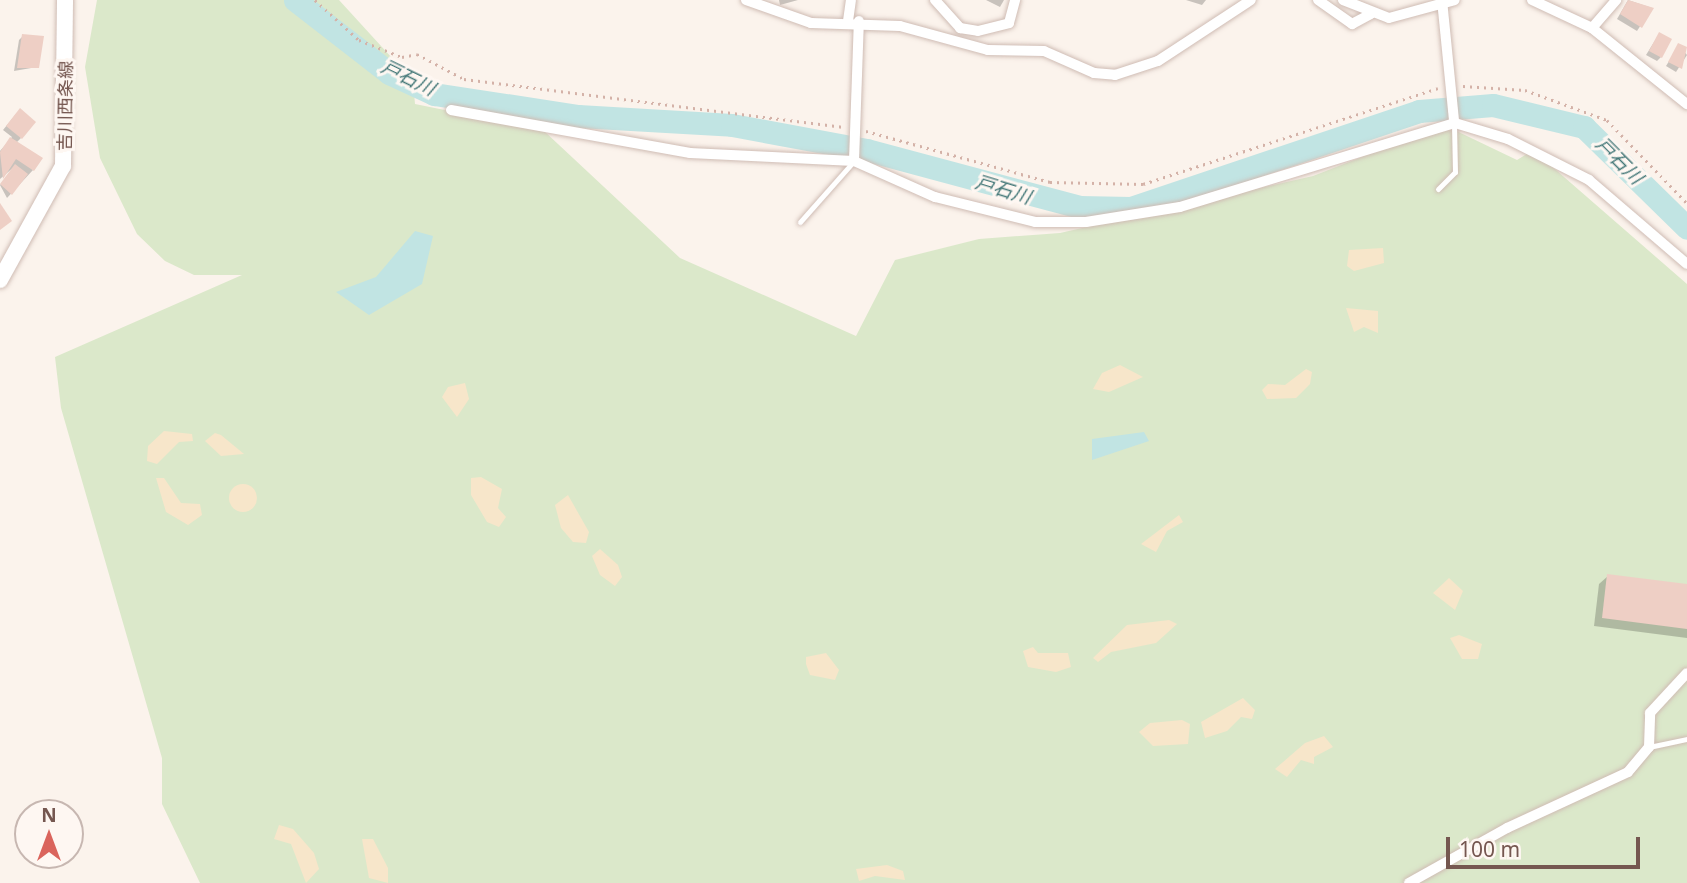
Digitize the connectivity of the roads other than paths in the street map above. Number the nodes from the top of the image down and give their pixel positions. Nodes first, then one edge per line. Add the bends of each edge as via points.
1 (65, 0) edge
2 (746, 0) edge
3 (851, 0) edge
4 (935, 0) edge
5 (1015, 0) edge
6 (1251, 0) edge
7 (1318, 0) edge
8 (1343, 0) edge
9 (1455, 0) edge
10 (1532, 0) edge
11 (1616, 0) edge
12 (1442, 1) edge
13 (762, 3) edge
14 (1371, 14) junction
15 (854, 21) junction
16 (1592, 28) junction
17 (1687, 103) edge
18 (451, 110) dead end
19 (1454, 122) junction
20 (854, 161) junction
21 (1438, 189) dead end
22 (800, 222) dead end
23 (1687, 264) edge
24 (0, 280) edge
25 (1687, 673) edge
26 (1687, 739) edge
27 (1649, 747) junction
28 (1409, 883) edge

1 - 24 main road, 吉川西条線 via 63,166
2 - 13 street
3 - 15 street
4 - 5 street via 960,28 978,31 1009,23
6 - 15 street via 1158,61 1115,75 1094,73 1044,51 988,50
7 - 14 street via 1352,24
8 - 14 street
9 - 12 street
10 - 16 street
11 - 16 street
12 - 14 street via 1412,15
12 - 19 street
13 - 15 street via 811,23
15 - 20 street via 853,110 859,130
16 - 17 street
18 - 20 street via 690,153
19 - 20 street via 1180,207 1086,222 991,215
19 - 21 lane via 1455,172
19 - 23 street via 1508,139 1589,180
20 - 22 lane
25 - 27 street via 1650,713
26 - 27 lane
27 - 28 street via 1628,772 1507,828

